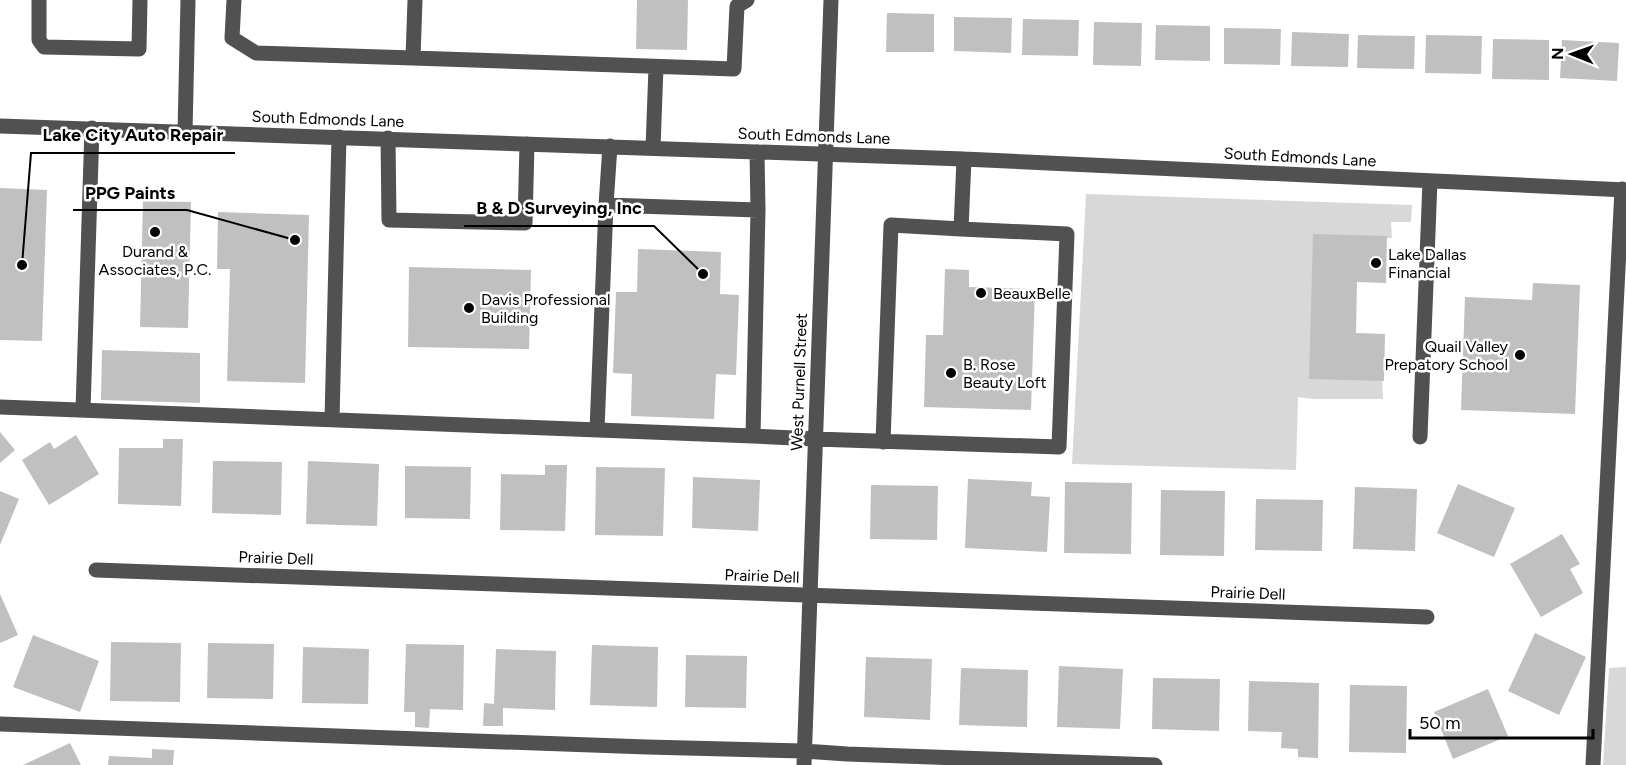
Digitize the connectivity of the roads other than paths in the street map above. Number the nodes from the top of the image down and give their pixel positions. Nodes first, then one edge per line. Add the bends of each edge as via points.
1 (39, 0) edge
2 (140, 0) edge
3 (188, 0) edge
4 (234, 0) edge
5 (415, 0) edge
6 (747, 0) edge
7 (831, 0) edge
8 (413, 58) junction
9 (656, 67) junction
10 (0, 126) edge
11 (92, 128) junction
12 (185, 132) junction
13 (339, 137) junction
14 (388, 138) junction
15 (527, 144) junction
16 (610, 146) junction
17 (653, 148) junction
18 (757, 152) junction
19 (825, 154) junction
20 (964, 159) junction
21 (1430, 181) junction
22 (1624, 190) edge
23 (606, 205) junction
24 (758, 210) junction
25 (961, 229) junction
26 (0, 407) edge
27 (83, 410) junction
28 (332, 419) junction
29 (597, 430) junction
30 (753, 436) junction
31 (1420, 437) dead end
32 (815, 440) junction
33 (884, 442) junction
34 (96, 570) dead end
35 (809, 596) junction
36 (1427, 617) dead end
37 (0, 724) edge
38 (804, 758) edge
39 (1155, 765) edge
40 (1593, 765) edge

1 - 2 street via 39,40 44,47 139,49
3 - 12 street
4 - 8 street via 232,38 256,53
5 - 8 street
6 - 9 street via 737,6 734,69
7 - 19 street, West Purnell Street
8 - 9 street
9 - 17 street
10 - 11 street, South Edmonds Lane
11 - 12 street, South Edmonds Lane
11 - 27 street
12 - 13 street, South Edmonds Lane
13 - 14 street, South Edmonds Lane
13 - 28 street
14 - 15 street, South Edmonds Lane
14 - 15 street via 389,220 525,223
15 - 16 street, South Edmonds Lane
16 - 17 street, South Edmonds Lane
16 - 23 street
17 - 18 street, South Edmonds Lane
18 - 19 street, South Edmonds Lane
18 - 24 street
19 - 20 street, South Edmonds Lane
19 - 32 street, West Purnell Street
20 - 21 street, South Edmonds Lane
20 - 25 street
21 - 22 street, South Edmonds Lane
21 - 31 street
22 - 40 street
23 - 24 street
23 - 29 street
24 - 30 street
25 - 33 street via 891,225
25 - 33 street via 1067,234 1059,447
26 - 27 street
27 - 28 street
28 - 29 street
29 - 30 street
30 - 32 street
32 - 33 street
32 - 35 street, West Purnell Street
34 - 35 street, Prairie Dell
35 - 36 street, Prairie Dell
35 - 38 street, West Purnell Street
37 - 38 street via 648,747
38 - 39 street via 858,754

